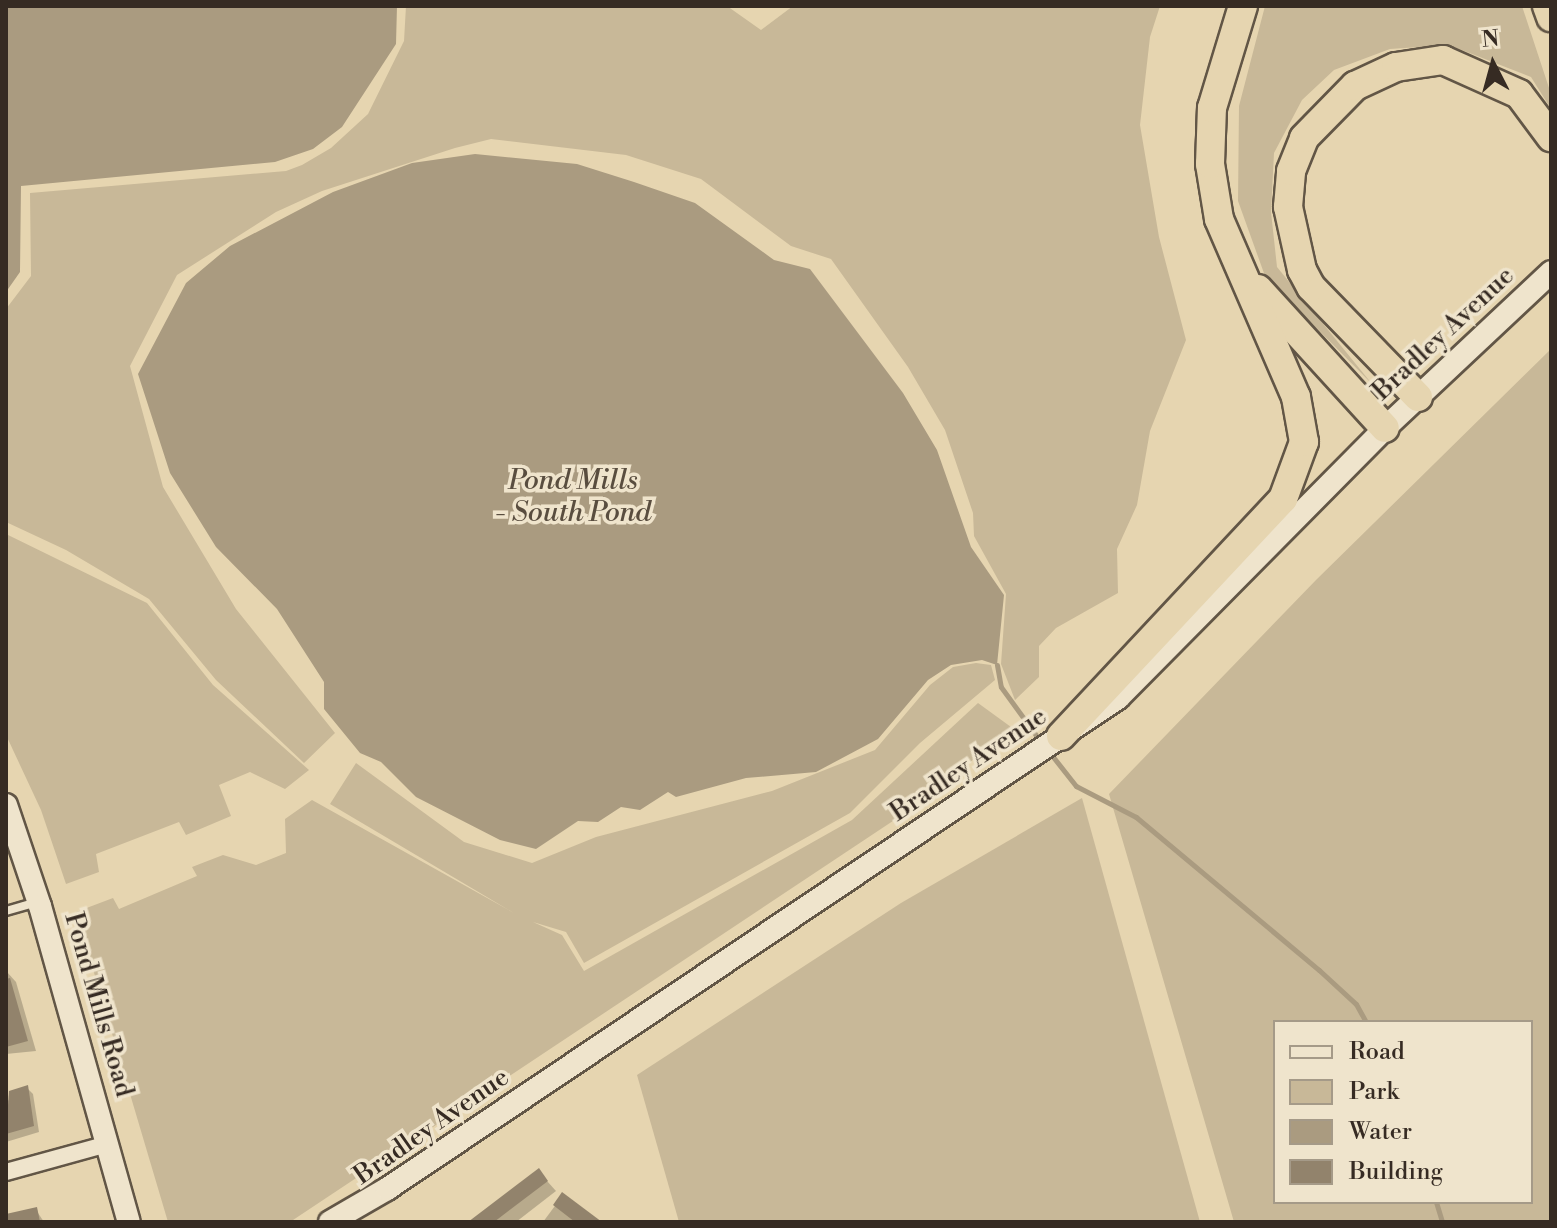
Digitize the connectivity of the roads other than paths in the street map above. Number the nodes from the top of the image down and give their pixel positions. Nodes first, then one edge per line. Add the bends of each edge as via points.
1 (1243, 6) edge
2 (1547, 6) edge
3 (1551, 17) edge
4 (1551, 137) edge
5 (1551, 272) edge
6 (1244, 273) junction
7 (1418, 397) junction
8 (1385, 428) junction
9 (1061, 736) junction
10 (6, 805) edge
11 (38, 901) junction
12 (6, 911) edge
13 (108, 1144) junction
14 (6, 1172) edge
15 (370, 1199) junction
16 (129, 1222) edge
17 (330, 1222) edge
18 (352, 1222) edge

1 - 6 highway via 1212,108 1210,164 1219,219
2 - 3 highway
4 - 7 highway via 1519,94 1443,60 1396,67 1355,86 1304,138 1291,171 1288,207 1302,270 1311,287
5 - 7 main road, Bradley Avenue
6 - 8 highway
6 - 9 highway via 1296,397 1304,442 1296,471 1283,499
7 - 8 main road, Bradley Avenue
8 - 9 main road, Bradley Avenue via 1118,698
9 - 15 main road, Bradley Avenue
10 - 11 main road, Pond Mills Road
11 - 12 lane
11 - 13 main road, Pond Mills Road
13 - 14 street
13 - 16 main road, Pond Mills Road
15 - 17 main road
15 - 18 main road, Bradley Avenue

